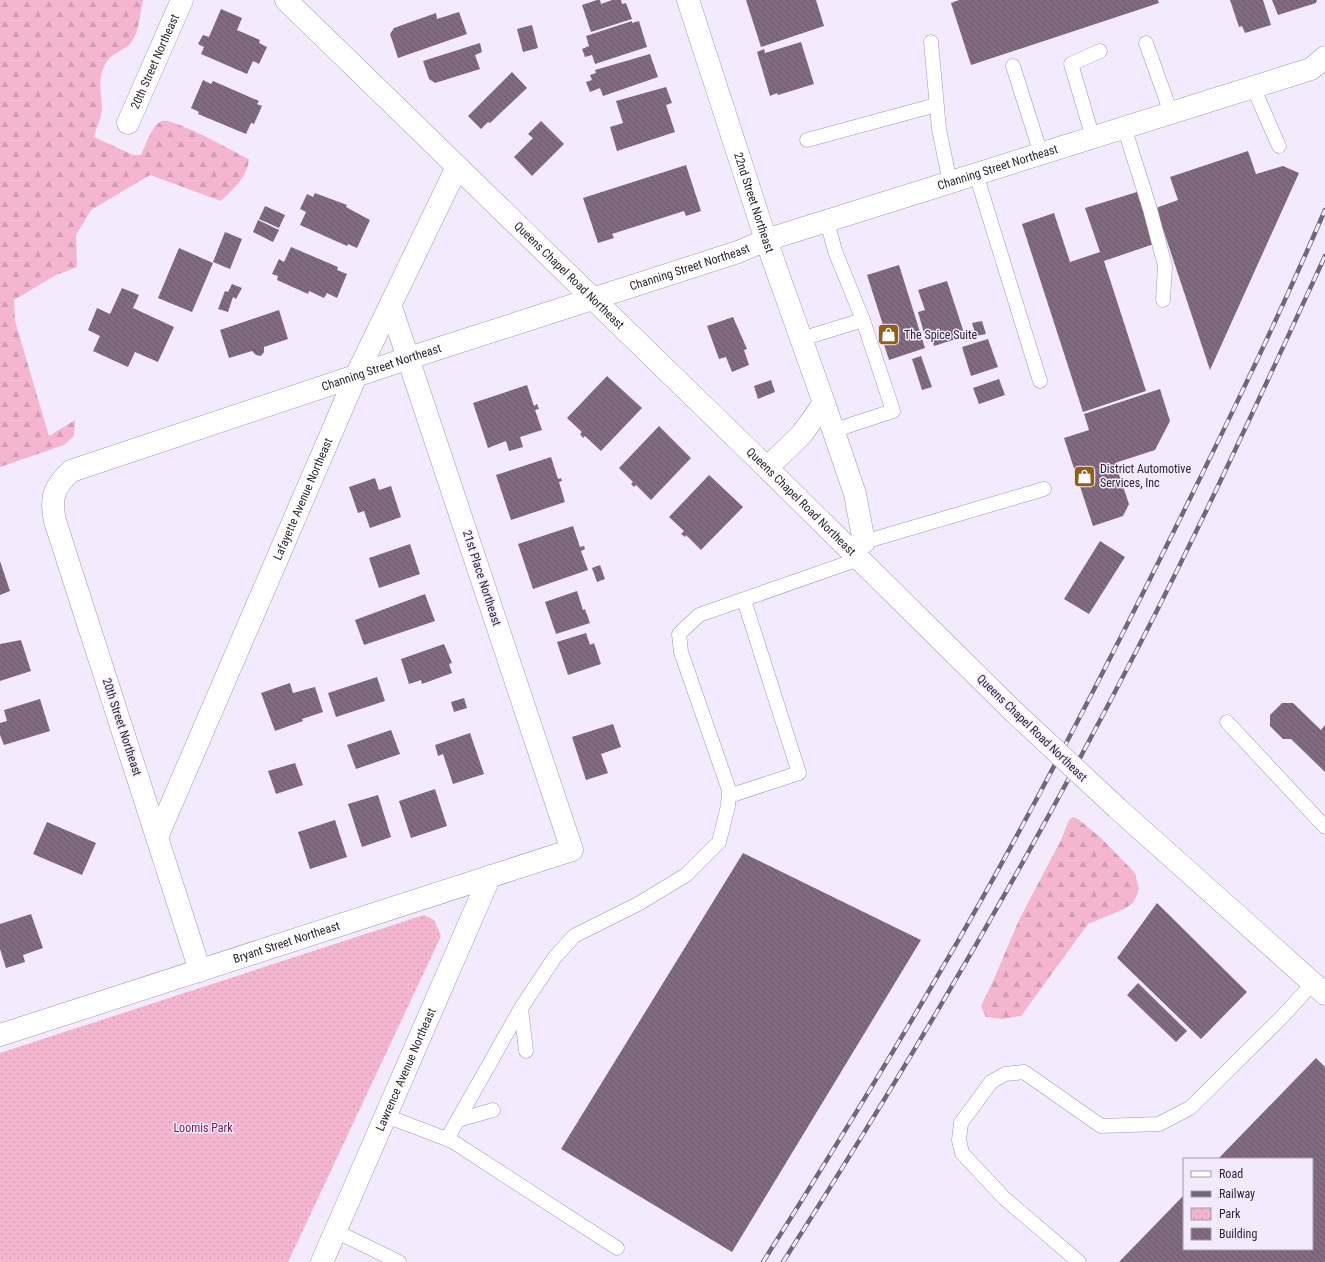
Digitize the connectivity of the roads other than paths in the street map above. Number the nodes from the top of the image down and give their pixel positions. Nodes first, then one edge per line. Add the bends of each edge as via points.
1 (182, 0) edge
2 (286, 0) edge
3 (688, 0) edge
4 (931, 42) dead end
5 (1146, 43) dead end
6 (1100, 51) dead end
7 (1325, 57) edge
8 (1013, 66) dead end
9 (1253, 87) junction
10 (936, 105) junction
11 (1171, 113) junction
12 (128, 124) dead end
13 (1124, 127) junction
14 (1093, 138) junction
15 (806, 140) dead end
16 (1279, 146) dead end
17 (1041, 154) junction
18 (457, 167) junction
19 (976, 174) junction
20 (950, 183) junction
21 (826, 221) junction
22 (766, 240) junction
23 (593, 299) junction
24 (1163, 300) dead end
25 (390, 308) junction
26 (863, 320) junction
27 (801, 339) junction
28 (409, 358) junction
29 (356, 376) junction
30 (1040, 381) dead end
31 (824, 403) junction
32 (832, 431) junction
33 (767, 468) junction
34 (58, 484) joint
35 (1044, 489) dead end
36 (857, 549) junction
37 (744, 600) junction
38 (1227, 722) dead end
39 (729, 796) junction
40 (1325, 827) edge
41 (158, 836) junction
42 (572, 850) joint
43 (490, 876) junction
44 (200, 970) junction
45 (1319, 988) edge
46 (521, 1008) junction
47 (0, 1036) edge
48 (526, 1051) dead end
49 (493, 1110) dead end
50 (386, 1116) junction
51 (458, 1120) junction
52 (447, 1139) junction
53 (335, 1231) junction
54 (616, 1248) dead end
55 (322, 1262) edge
56 (399, 1262) edge
57 (1079, 1262) edge

1 - 12 street, 20th Street Northeast
2 - 18 street, Queens Chapel Road Northeast
3 - 22 street, 22nd Street Northeast
4 - 10 lane
5 - 11 lane
6 - 14 lane via 1071,64
7 - 9 street, Channing Street Northeast via 1311,69
8 - 17 lane
9 - 11 street, Channing Street Northeast
9 - 16 lane
10 - 15 lane
10 - 20 lane
11 - 13 street, Channing Street Northeast
13 - 14 street, Channing Street Northeast
13 - 24 lane via 1165,266
14 - 17 street, Channing Street Northeast
17 - 19 street, Channing Street Northeast
18 - 23 street, Queens Chapel Road Northeast
18 - 25 street, Lafayette Avenue Northeast
19 - 20 street, Channing Street Northeast
19 - 30 lane
20 - 21 street, Channing Street Northeast
21 - 22 street, Channing Street Northeast
21 - 26 lane via 835,251
22 - 23 street, Channing Street Northeast via 738,252
22 - 27 street, 22nd Street Northeast
23 - 28 street, Channing Street Northeast
23 - 33 street, Queens Chapel Road Northeast
25 - 28 street, 21st Place Northeast
25 - 29 street, Lafayette Avenue Northeast
26 - 27 lane
26 - 32 lane via 893,411
27 - 31 street, 22nd Street Northeast
28 - 29 street, Channing Street Northeast
28 - 42 street, 21st Place Northeast
29 - 34 street, Channing Street Northeast via 70,471
29 - 41 street, Lafayette Avenue Northeast
31 - 32 street, 22nd Street Northeast
31 - 33 street via 802,434
32 - 36 street, 22nd Street Northeast via 854,494
33 - 36 street, Queens Chapel Road Northeast
34 - 41 street, 20th Street Northeast via 53,496 52,509 55,520
35 - 36 lane
36 - 37 lane
36 - 45 street, Queens Chapel Road Northeast, bridge via 1012,710 1117,808
37 - 39 lane via 699,616 679,634 681,652
37 - 39 lane via 799,773
38 - 40 lane
39 - 46 lane via 719,842 686,875 638,904 574,936 554,957
41 - 44 street, 20th Street Northeast
42 - 43 street, Bryant Street Northeast
43 - 44 street, Bryant Street Northeast
43 - 50 street, Lawrence Avenue Northeast
44 - 47 street, Bryant Street Northeast
45 - 57 lane via 1276,1022 1190,1108 1159,1124 1102,1126 1024,1072 1005,1074 991,1082 961,1123 959,1140 962,1153 1004,1198
46 - 48 lane
46 - 51 lane
49 - 51 lane
50 - 52 lane
50 - 53 street, Lawrence Avenue Northeast
51 - 52 lane
52 - 54 lane
53 - 55 street, Lawrence Avenue Northeast
53 - 56 lane

